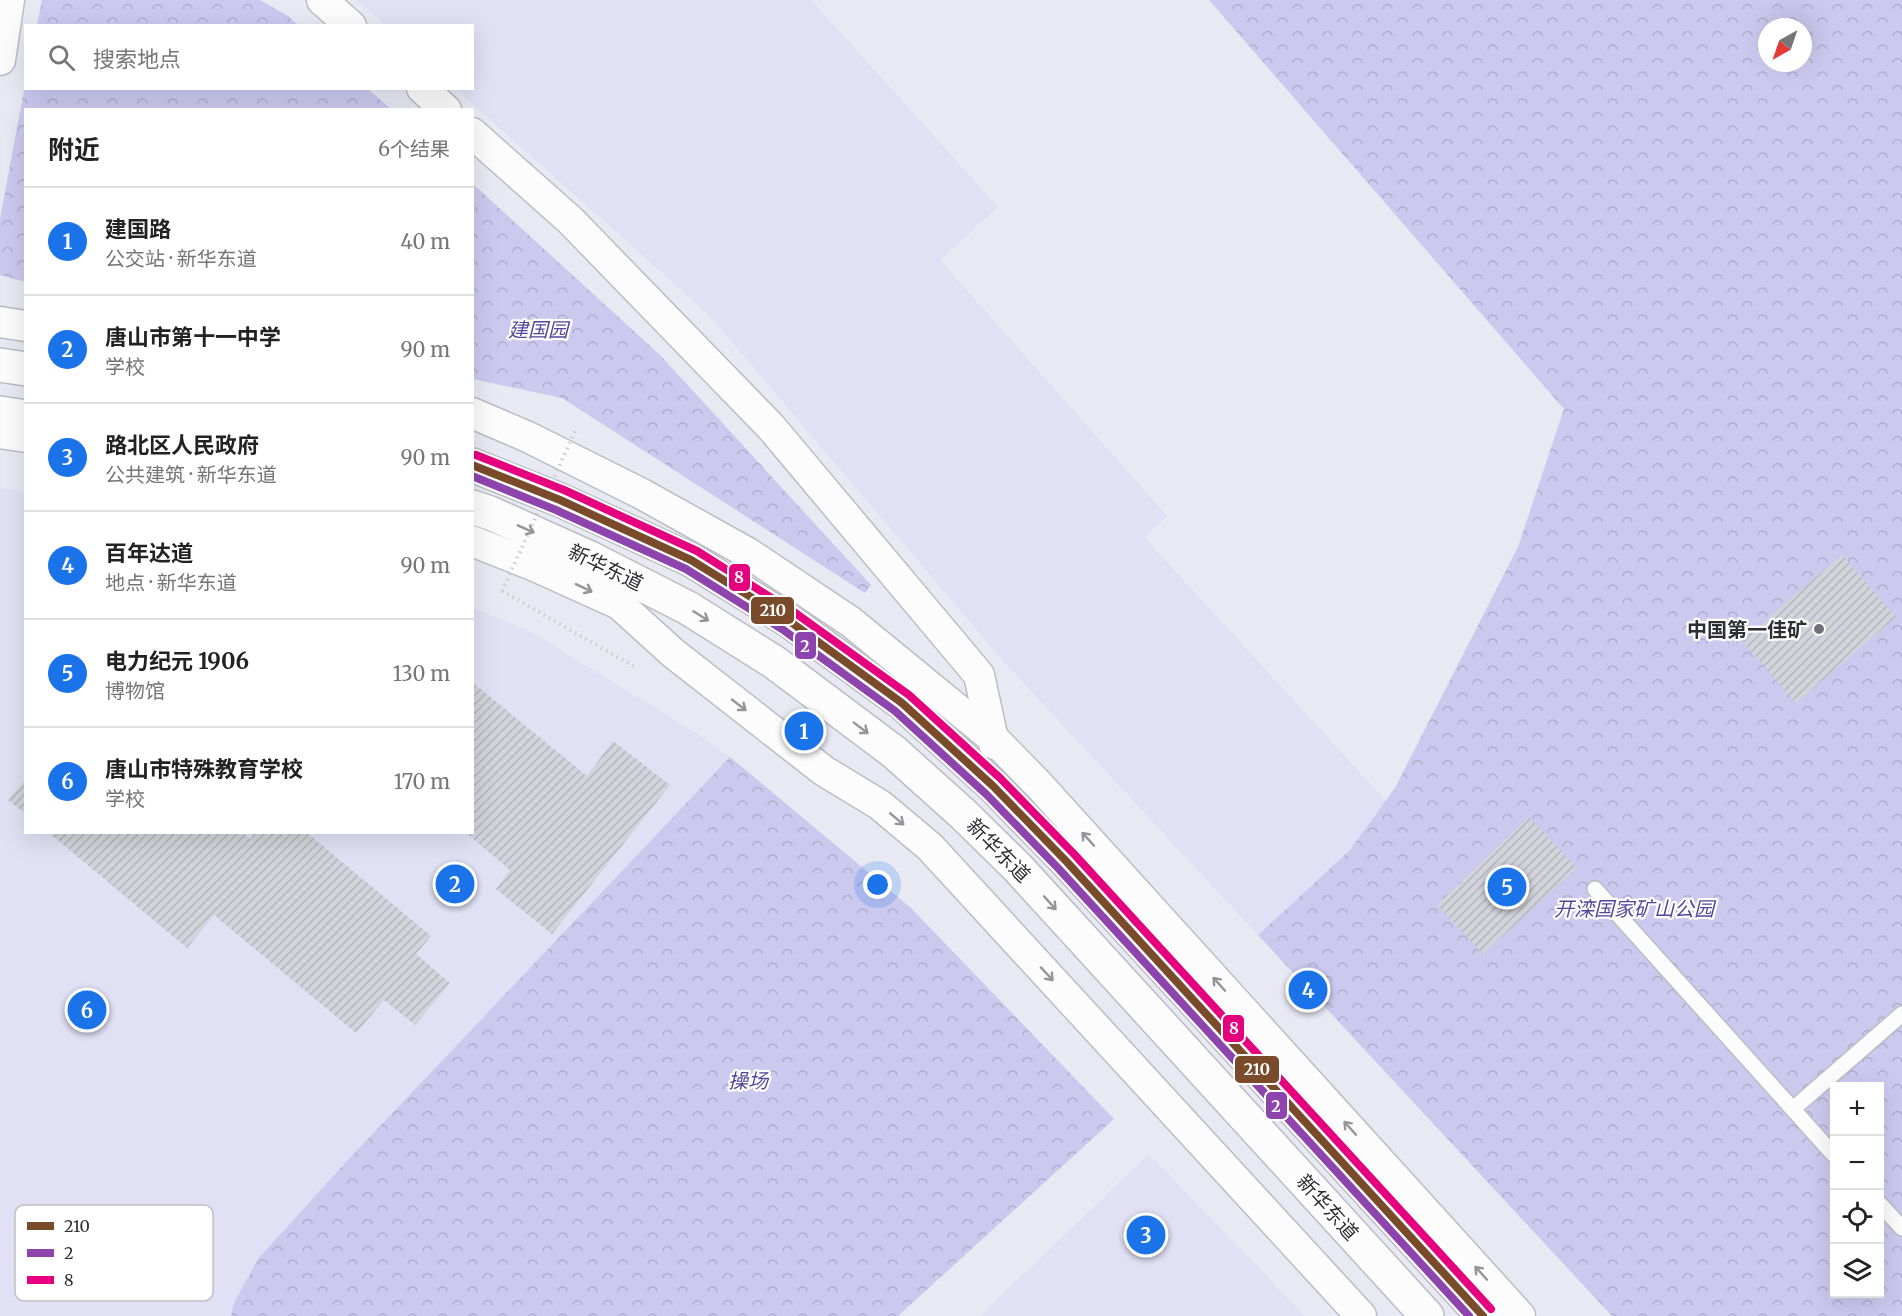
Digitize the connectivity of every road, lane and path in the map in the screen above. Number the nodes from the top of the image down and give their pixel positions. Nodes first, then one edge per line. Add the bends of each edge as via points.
1 (9, 0) edge
2 (322, 0) edge
3 (349, 24) edge
4 (0, 60) edge
5 (424, 90) edge
6 (444, 108) edge
7 (474, 135) edge
8 (0, 322) edge
9 (24, 326) edge
10 (0, 365) edge
11 (24, 369) edge
12 (0, 413) edge
13 (474, 414) edge
14 (24, 417) edge
15 (577, 427) dead end
16 (0, 433) edge
17 (24, 437) edge
18 (474, 466) edge
19 (474, 508) edge
20 (474, 542) edge
21 (634, 667) dead end
22 (994, 740) junction
23 (993, 786) junction
24 (1595, 889) dead end
25 (1902, 1014) edge
26 (1793, 1109) junction
27 (1830, 1151) edge
28 (1884, 1208) edge
29 (1902, 1228) edge
30 (1360, 1316) edge
31 (1427, 1316) edge
32 (1483, 1316) edge
33 (1520, 1316) edge

1 - 4 street
2 - 3 street
5 - 6 street
7 - 22 street via 570,220 771,427 979,675
8 - 9 street
10 - 11 main road
12 - 14 main road
13 - 22 street via 631,489 748,553 851,622
15 - 21 path, bridge via 502,591
16 - 17 street
18 - 23 main road, 新华东道 via 560,500 701,566 788,620 902,703
19 -> 31 main road, 新华东道 via 590,558 688,608 774,662 894,752 1018,868
20 -> 30 street via 619,604 673,653 824,771 880,805 930,847
22 - 23 street
33 -> 22 street
23 - 32 main road, 新华东道
24 - 26 lane
25 - 26 lane
26 - 27 lane
28 - 29 lane

